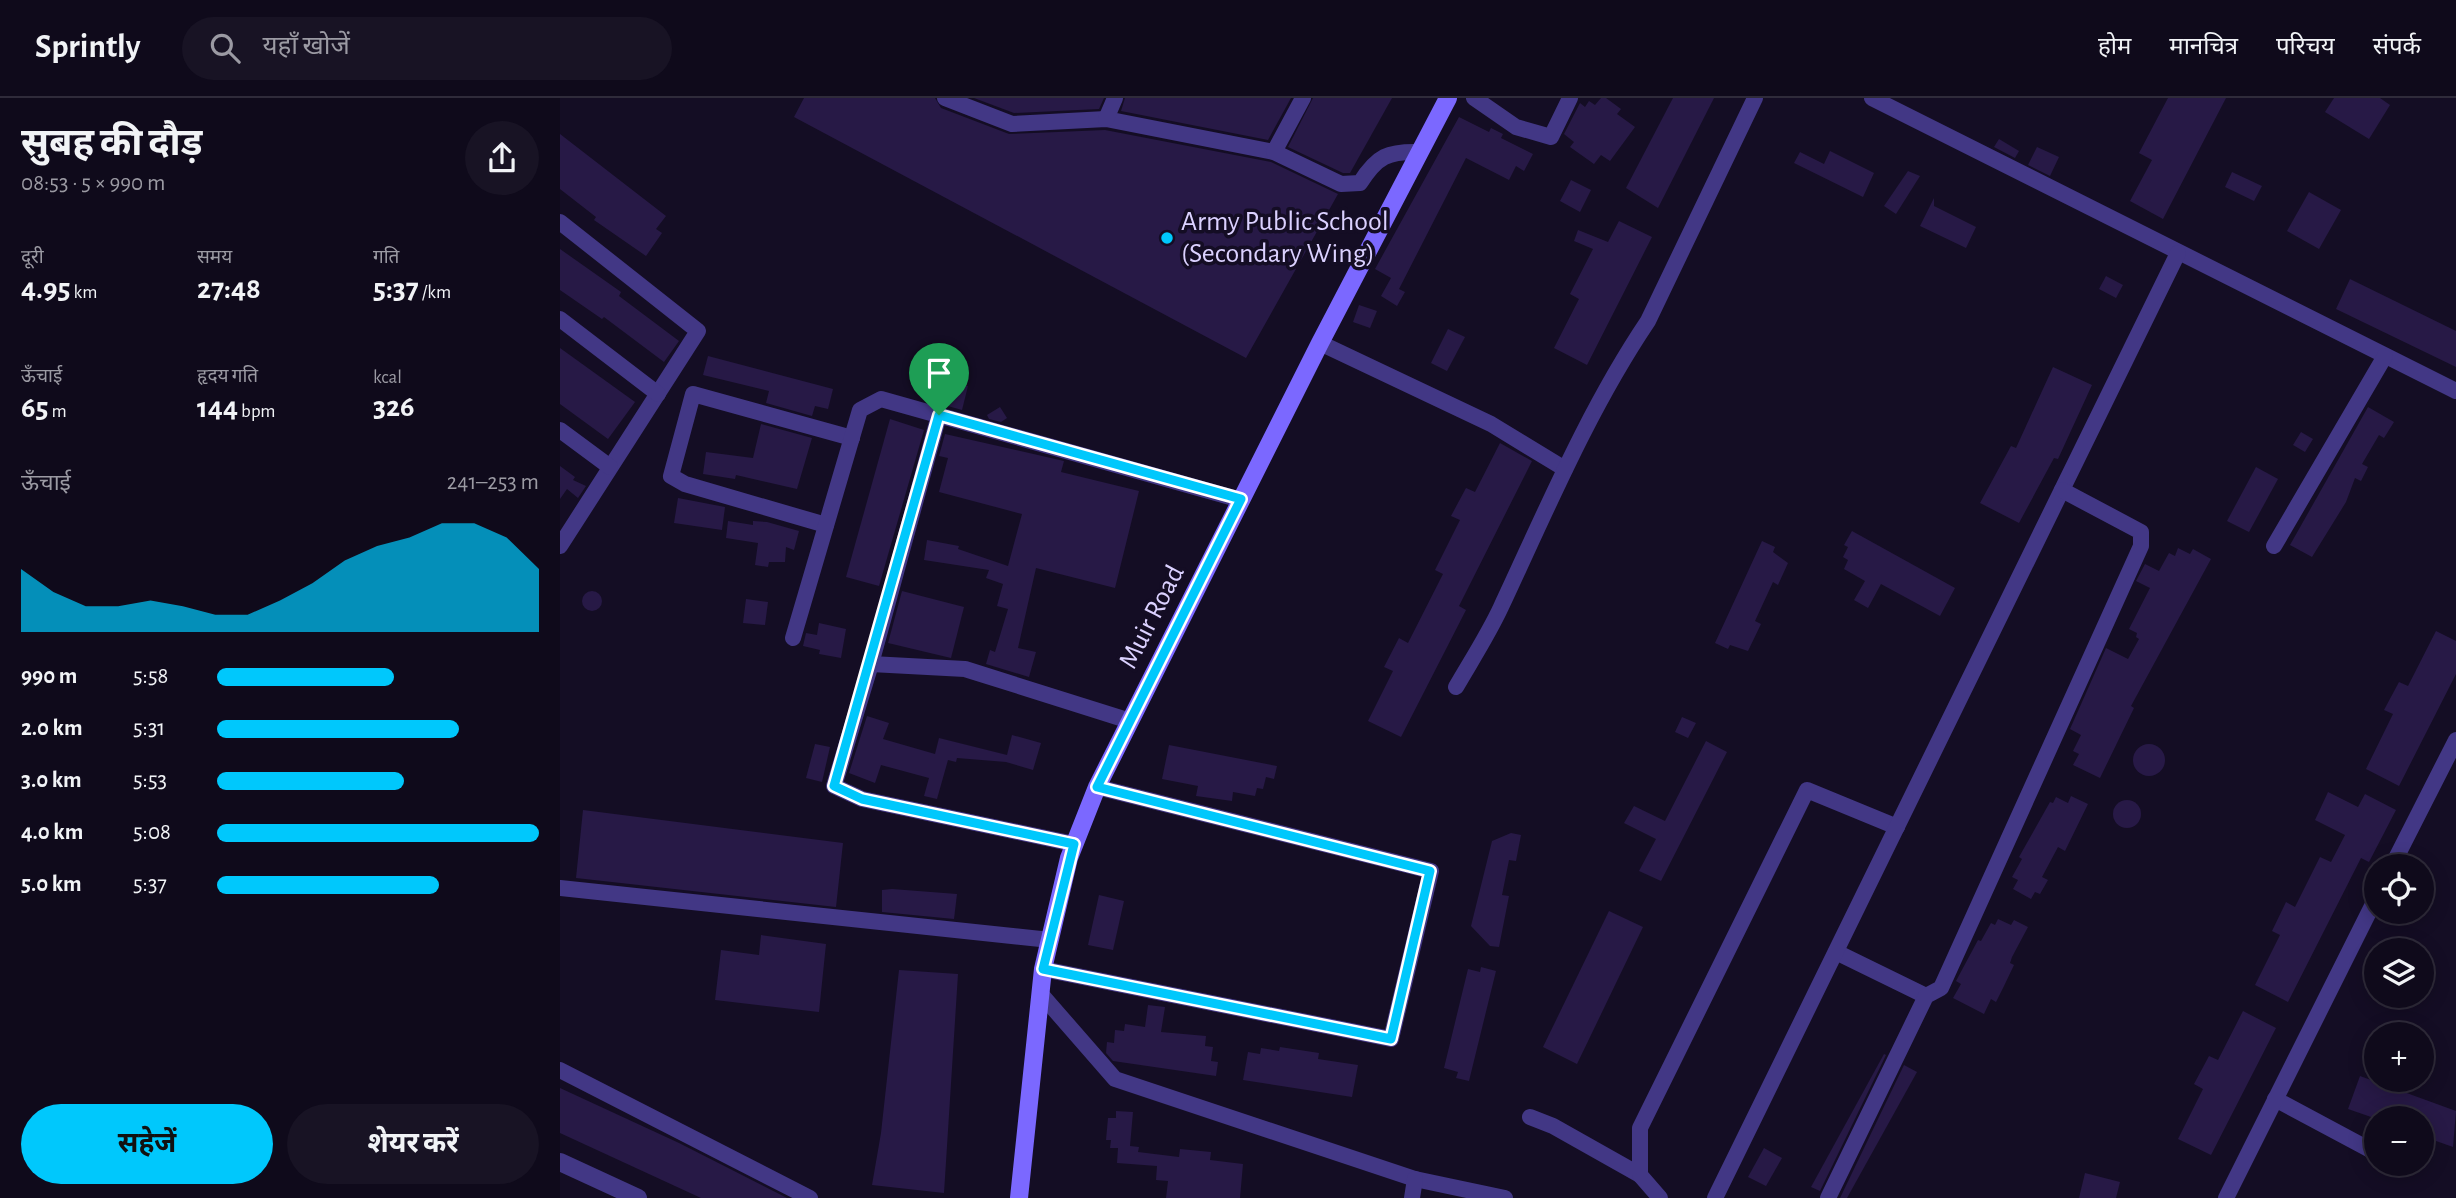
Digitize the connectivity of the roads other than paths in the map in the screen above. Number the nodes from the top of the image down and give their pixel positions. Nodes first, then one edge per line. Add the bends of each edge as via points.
1 (945, 98) edge
2 (1115, 98) edge
3 (1303, 98) edge
4 (1448, 98) edge
5 (1474, 98) edge
6 (1570, 98) edge
7 (1755, 98) edge
8 (1872, 98) edge
9 (1106, 118) junction
10 (1275, 152) junction
11 (1420, 152) junction
12 (560, 222) edge
13 (2178, 253) junction
14 (560, 319) edge
15 (1320, 343) junction
16 (2385, 356) junction
17 (2456, 391) edge
18 (658, 394) junction
19 (939, 415) junction
20 (560, 430) edge
21 (852, 438) junction
22 (610, 467) junction
23 (1564, 469) junction
24 (2062, 490) junction
25 (1241, 499) junction
26 (826, 525) junction
27 (560, 546) edge
28 (2274, 546) dead end
29 (793, 639) dead end
30 (871, 664) junction
31 (1456, 687) dead end
32 (1130, 721) junction
33 (2456, 740) edge
34 (1097, 787) junction
35 (1897, 827) junction
36 (1074, 844) junction
37 (2398, 854) edge
38 (560, 888) edge
39 (2364, 922) edge
40 (1050, 940) junction
41 (1836, 952) junction
42 (1043, 969) junction
43 (1040, 993) junction
44 (1926, 996) junction
45 (560, 1070) edge
46 (2275, 1099) junction
47 (1530, 1117) dead end
48 (2364, 1147) edge
49 (560, 1162) edge
50 (1640, 1175) junction
51 (1415, 1179) junction
52 (638, 1198) edge
53 (810, 1198) edge
54 (1019, 1198) edge
55 (1412, 1198) edge
56 (1505, 1198) edge
57 (1660, 1198) edge
58 (1715, 1198) edge
59 (1829, 1198) edge
60 (2226, 1198) edge

1 - 9 street via 1012,124
2 - 9 street
3 - 10 street
4 - 11 main road, Muir Road
5 - 6 street via 1516,127 1551,137
7 - 23 street via 1648,321
8 - 13 street
9 - 10 street
10 - 11 street via 1341,184 1360,183 1377,159 1400,151
11 - 15 main road, Muir Road
12 - 18 street via 698,331
13 - 16 street
13 - 24 street
14 - 18 street
15 - 23 street via 1491,424
15 - 25 main road, Muir Road
16 - 17 street
16 - 28 street
18 - 22 street
19 - 21 street via 881,399 860,410
19 - 25 street
19 - 30 street
20 - 22 street
21 - 26 street
21 - 26 street via 693,394 678,442 671,476 685,484
22 - 27 street
23 - 31 street via 1501,606
24 - 35 street
24 - 44 street via 2141,532 2141,546 1941,988
25 - 32 main road, Muir Road
26 - 29 street
30 - 32 street via 965,669
30 - 36 street via 834,786 862,799
32 - 34 main road, Muir Road
33 - 37 street
34 - 36 main road, Muir Road
34 - 42 street via 1430,871 1391,1039
35 - 41 street
35 - 50 street via 1807,790 1640,1128
36 - 40 main road, Muir Road
38 - 40 street
39 - 46 street
40 - 42 main road, Muir Road
41 - 44 street
41 - 58 street
42 - 43 main road, Muir Road
43 - 51 street via 1115,1079
43 - 54 main road, Muir Road
44 - 59 street
45 - 53 street
46 - 48 street
46 - 60 street
47 - 50 street
49 - 52 street
50 - 57 street
51 - 55 street
51 - 56 street

